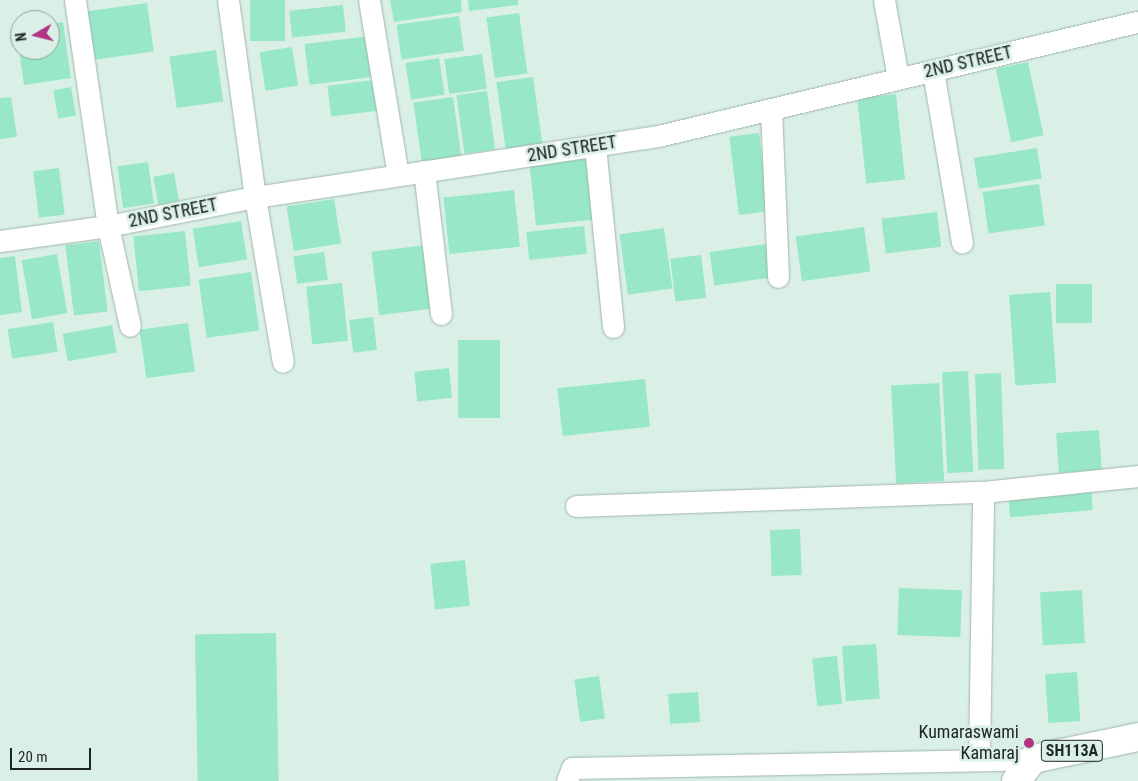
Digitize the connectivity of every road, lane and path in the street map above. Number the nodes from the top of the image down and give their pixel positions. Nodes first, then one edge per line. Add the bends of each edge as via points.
1 (75, 0) edge
2 (228, 0) edge
3 (368, 0) edge
4 (884, 0) edge
5 (1138, 22) edge
6 (933, 71) junction
7 (898, 78) junction
8 (770, 109) junction
9 (595, 146) junction
10 (424, 171) junction
11 (398, 175) junction
12 (255, 197) junction
13 (108, 226) junction
14 (0, 241) edge
15 (962, 243) dead end
16 (778, 277) dead end
17 (441, 314) dead end
18 (130, 326) dead end
19 (613, 327) dead end
20 (283, 362) dead end
21 (1138, 476) edge
22 (983, 492) junction
23 (576, 506) dead end
24 (1138, 737) edge
25 (1033, 759) junction
26 (979, 760) junction
27 (567, 781) edge
28 (1016, 781) edge

1 - 13 street
2 - 12 street
3 - 11 street
4 - 7 street
5 - 6 street, 2ND STREET
6 - 7 street, 2ND STREET
6 - 15 street
7 - 8 street, 2ND STREET
8 - 9 street, 2ND STREET via 658,136
8 - 16 street
9 - 10 street, 2ND STREET
9 - 19 street
10 - 11 street, 2ND STREET
10 - 17 street
11 - 12 street, 2ND STREET
12 - 13 street, 2ND STREET
12 - 20 street
13 - 14 street, 2ND STREET
13 - 18 street
21 - 22 street
22 - 23 street
22 - 26 street
24 - 25 main road, SH113A
25 - 26 street
25 - 28 main road, SH113A
26 - 27 street via 572,768

